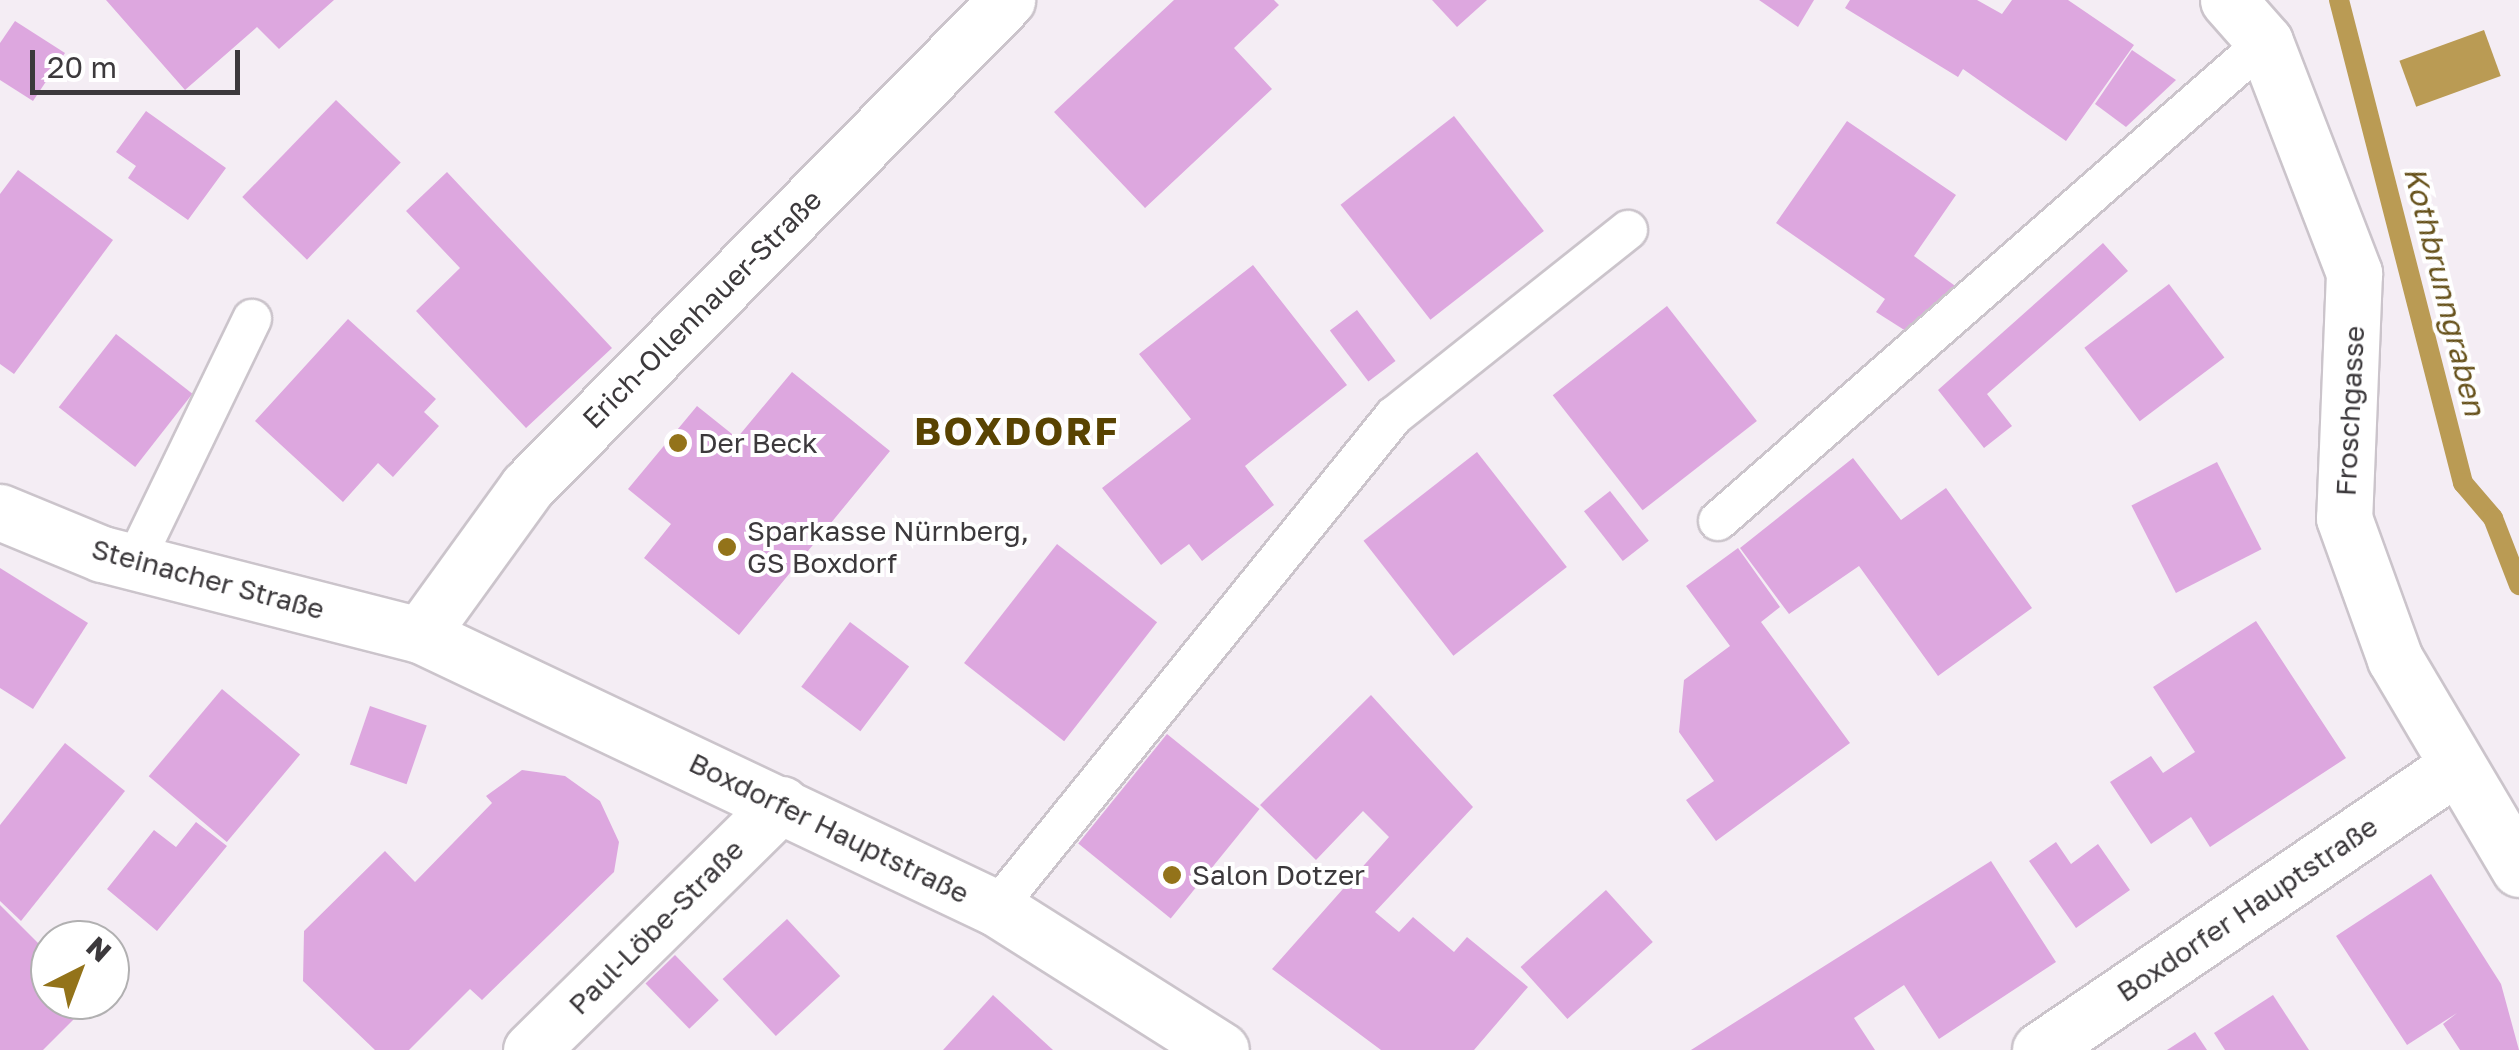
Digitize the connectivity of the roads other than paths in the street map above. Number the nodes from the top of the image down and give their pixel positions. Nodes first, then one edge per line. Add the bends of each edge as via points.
1 (1006, 0) edge
2 (2228, 0) edge
3 (2264, 42) junction
4 (1628, 230) dead end
5 (252, 320) dead end
6 (0, 512) edge
7 (1718, 521) dead end
8 (135, 562) junction
9 (420, 636) junction
10 (2454, 768) junction
11 (781, 804) junction
12 (2519, 869) edge
13 (996, 908) junction
14 (1190, 1041) edge
15 (531, 1050) edge
16 (2040, 1050) edge

1 - 9 street, Erich-Ollenhauer-Straße via 527,486
2 - 3 street, Froschgasse
3 - 7 lane
3 - 10 street, Froschgasse via 2354,273 2344,518 2395,659
4 - 13 lane via 1394,416
5 - 8 lane
6 - 8 street, Steinacher Straße
8 - 9 street, Steinacher Straße
9 - 11 street, Boxdorfer Hauptstraße
10 - 12 street, Froschgasse
10 - 16 street, Boxdorfer Hauptstraße
11 - 13 street, Boxdorfer Hauptstraße
11 - 15 street, Paul-Löbe-Straße
13 - 14 street, Boxdorfer Hauptstraße

